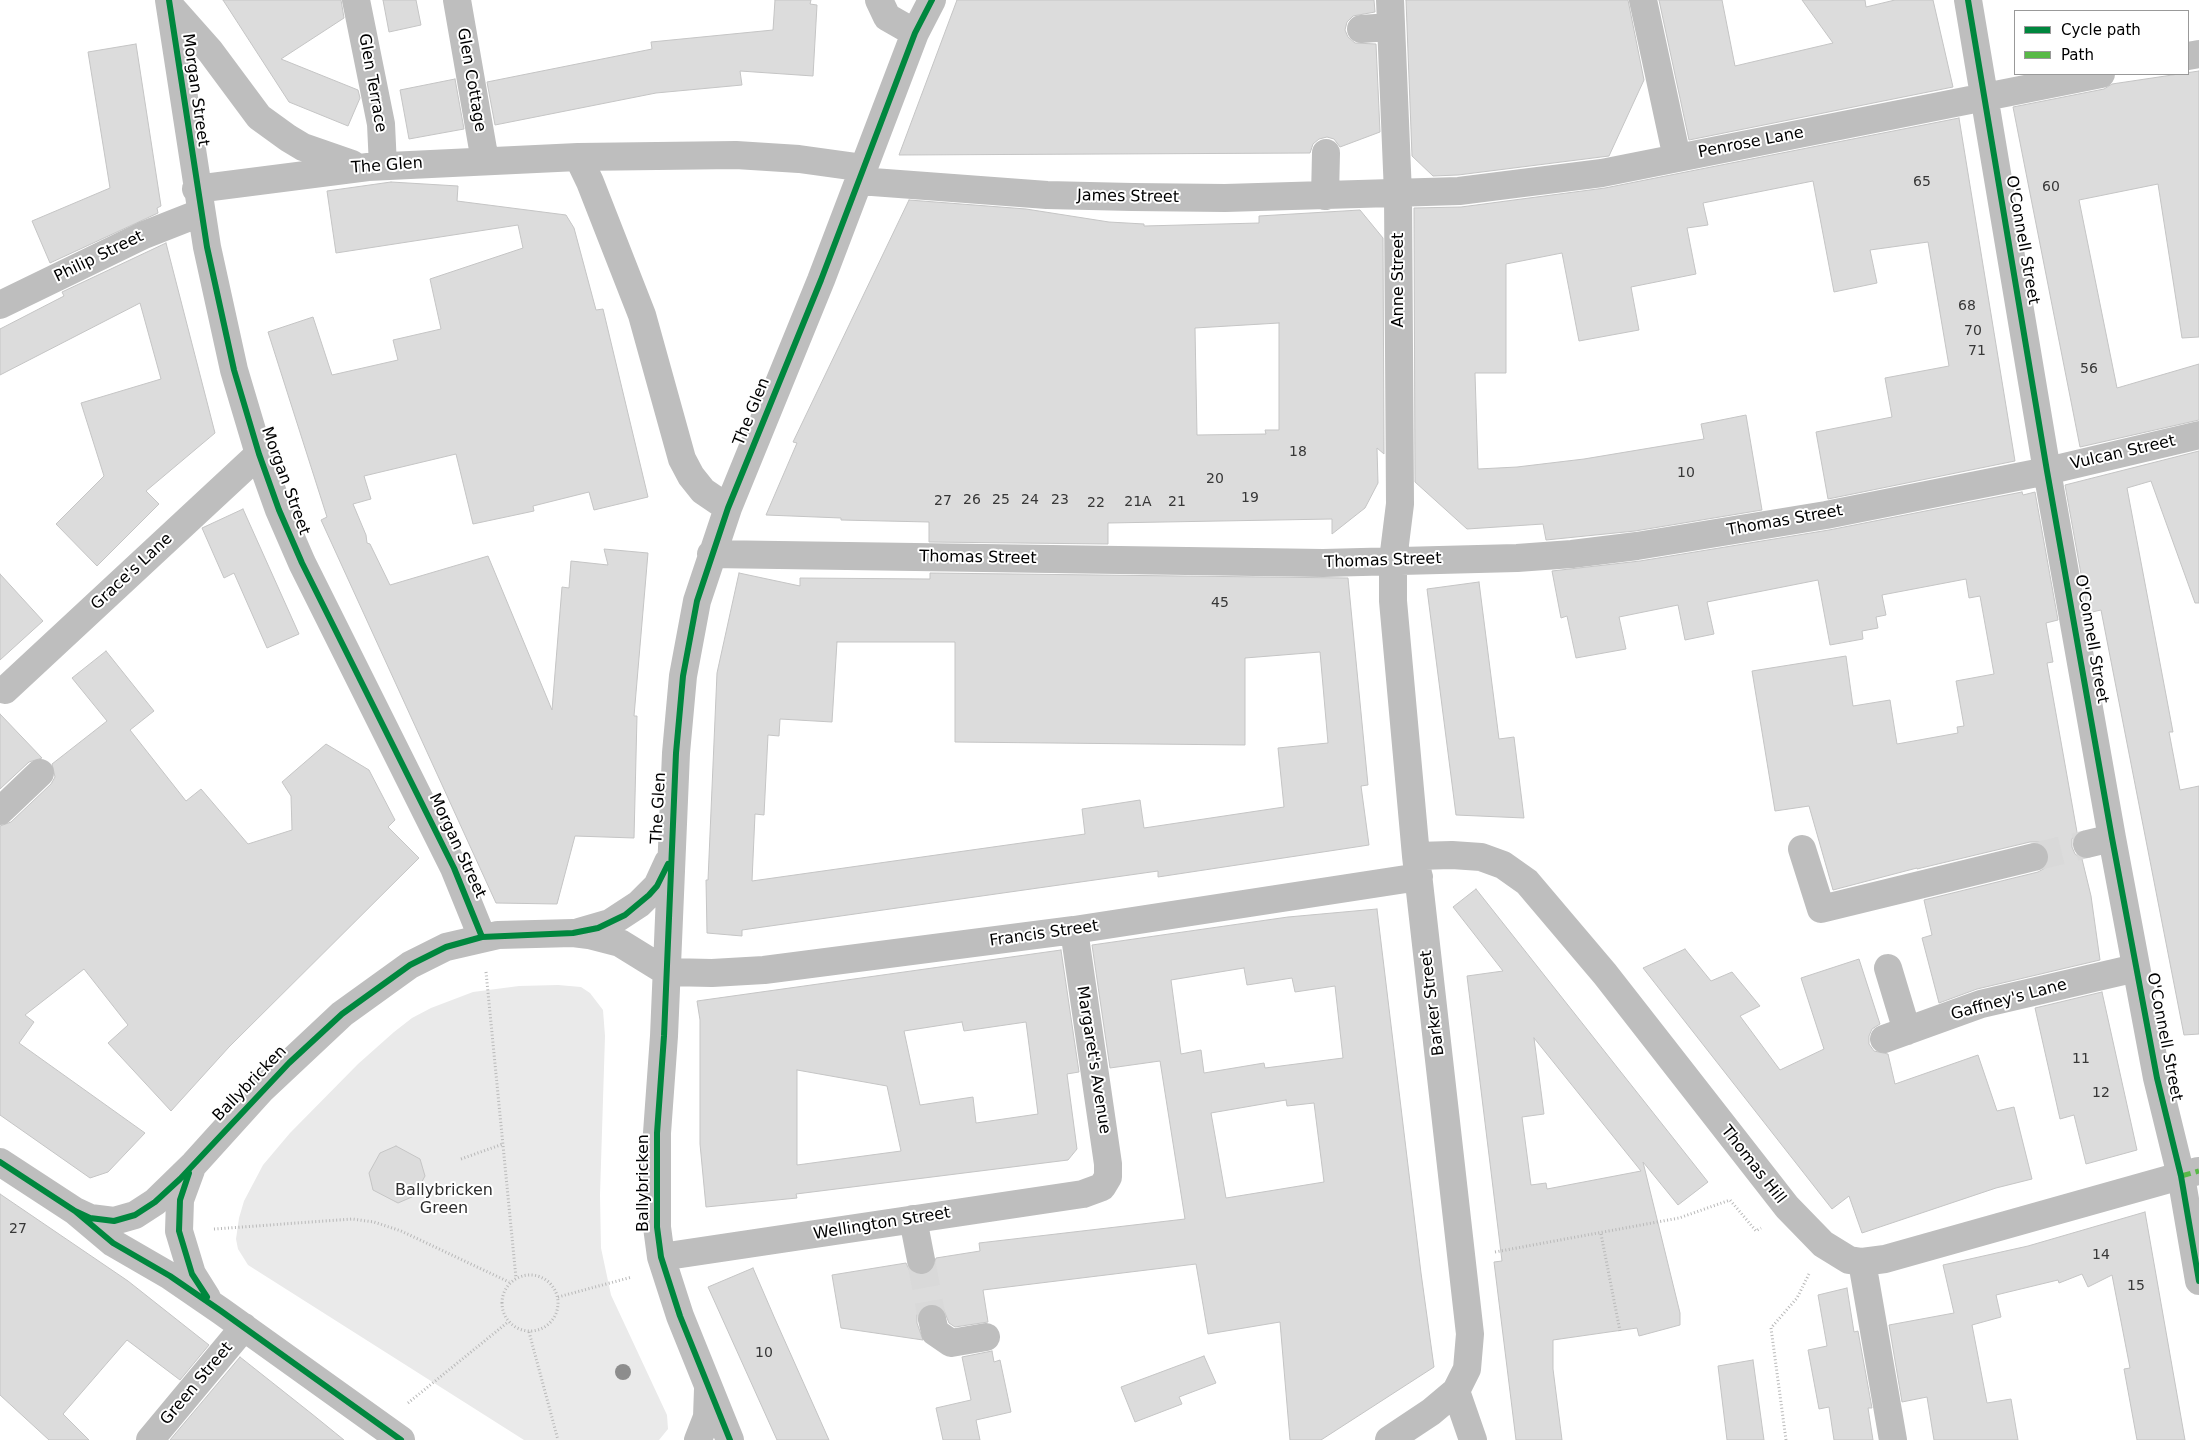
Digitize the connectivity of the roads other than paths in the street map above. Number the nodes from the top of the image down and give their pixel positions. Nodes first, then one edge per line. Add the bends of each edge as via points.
1 (356, 0) edge
2 (457, 0) edge
3 (879, 0) edge
4 (932, 0) edge
5 (1390, 0) edge
6 (1643, 0) edge
7 (1968, 0) edge
8 (169, 3) edge
9 (1391, 27) junction
10 (1361, 28) dead end
11 (915, 33) junction
12 (2096, 75) edge
13 (1984, 98) junction
14 (1326, 153) dead end
15 (578, 157) junction
16 (1677, 158) junction
17 (485, 161) junction
18 (376, 166) junction
19 (862, 174) junction
20 (1398, 194) junction
21 (1325, 196) junction
22 (198, 201) junction
23 (0, 305) edge
24 (2199, 435) edge
25 (258, 454) junction
26 (2047, 470) junction
27 (728, 508) junction
28 (711, 554) junction
29 (1393, 560) junction
30 (5, 690) dead end
31 (40, 773) dead end
32 (0, 811) edge
33 (1802, 848) dead end
34 (671, 853) junction
35 (2034, 857) tunnel mouth
36 (1417, 867) junction
37 (1074, 930) junction
38 (573, 933) junction
39 (482, 937) junction
40 (1888, 968) dead end
41 (2136, 968) junction
42 (667, 972) junction
43 (194, 1164) junction
44 (4, 1173) edge
45 (2190, 1173) edge
46 (1102, 1187) joint
47 (75, 1211) junction
48 (914, 1219) junction
49 (921, 1260) tunnel mouth
50 (1862, 1262) junction
51 (663, 1263) junction
52 (2199, 1281) edge
53 (221, 1311) junction
54 (932, 1319) tunnel mouth
55 (244, 1327) junction
56 (986, 1337) dead end
57 (704, 1375) junction
58 (1456, 1391) junction
59 (388, 1434) edge
60 (150, 1440) edge
61 (698, 1440) edge
62 (730, 1440) edge
63 (1389, 1440) edge
64 (1473, 1440) edge
65 (1893, 1440) edge

1 - 18 street, Glen Terrace via 381,124
2 - 17 street, Glen Cottage
3 - 11 street via 888,17
4 - 11 street, The Glen
5 - 9 street, Anne Street
6 - 16 street
7 - 13 street, O'Connell Street
8 - 18 street via 210,51 248,104 273,128 318,154
8 - 22 street, Morgan Street
9 - 10 street
9 - 20 street, Anne Street
11 - 19 street, The Glen
12 - 13 street, Penrose Lane
13 - 16 street, Penrose Lane
13 - 26 street, O'Connell Street
14 - 21 street
15 - 17 street, The Glen
15 - 19 street, The Glen via 736,155 799,159
15 - 27 street via 644,322 682,459 690,476 703,491
16 - 20 street, Penrose Lane via 1554,181
17 - 18 street, The Glen
18 - 22 street, The Glen
19 - 21 street, James Street via 1048,195
19 - 27 street, The Glen
20 - 21 street, James Street
20 - 29 street, Anne Street via 1400,504
22 - 23 street, Philip Street via 144,235
22 - 25 street, Morgan Street via 224,329
24 - 26 street, Vulcan Street
25 - 30 street, Grace's Lane
25 - 39 street, Morgan Street via 302,564 450,861
26 - 29 street, Thomas Street via 1826,514 1637,546 1517,558
26 - 41 street, O'Connell Street via 2099,841
27 - 28 street, The Glen
28 - 29 street, Thomas Street via 1323,563
28 - 34 street, The Glen via 691,625 683,676
29 - 36 street, Barker Street via 1393,601
31 - 32 street
33 - 35 street via 1821,909
34 - 38 street, The Glen via 657,886 639,904 598,928
34 - 42 street, The Glen
36 - 37 street, Francis Street
36 - 50 street, Thomas Hill via 1452,855 1481,857 1503,865 1527,882 1605,974 1787,1207 1830,1250 1849,1260
36 - 58 street, Barker Street via 1462,1258 1470,1355 1463,1382
37 - 42 street, Francis Street via 764,970
37 - 46 street, Margaret's Avenue via 1108,1164 1108,1177
38 - 39 street, Ballybricken
38 - 42 street, Ballybricken via 620,943
39 - 43 street, Ballybricken via 430,954 358,1002 261,1090
40 - 41 street, Gaffney's Lane via 1896,1035 1981,1004
41 - 45 street, O'Connell Street via 2157,1078
42 - 51 street, Ballybricken via 655,1182
43 - 47 street, Ballybricken via 160,1198 135,1215 103,1221
43 - 53 street, Ballybricken via 180,1200 179,1231 192,1274 206,1296
44 - 47 street, Ballybricken
45 - 50 street, Thomas Hill via 1886,1259
45 - 52 street, O'Connell Street
46 - 48 street, Wellington Street via 1083,1194
47 - 53 street, Ballybricken via 113,1243
48 - 49 street
48 - 51 street, Wellington Street
50 - 65 street
51 - 57 street, Ballybricken
53 - 55 street, Ballybricken
54 - 56 street via 935,1332 951,1343
55 - 59 street, Ballybricken
55 - 60 street, Green Street
57 - 61 street, Ballybricken via 708,1408
57 - 62 street, Ballybricken
58 - 63 street
58 - 64 street

